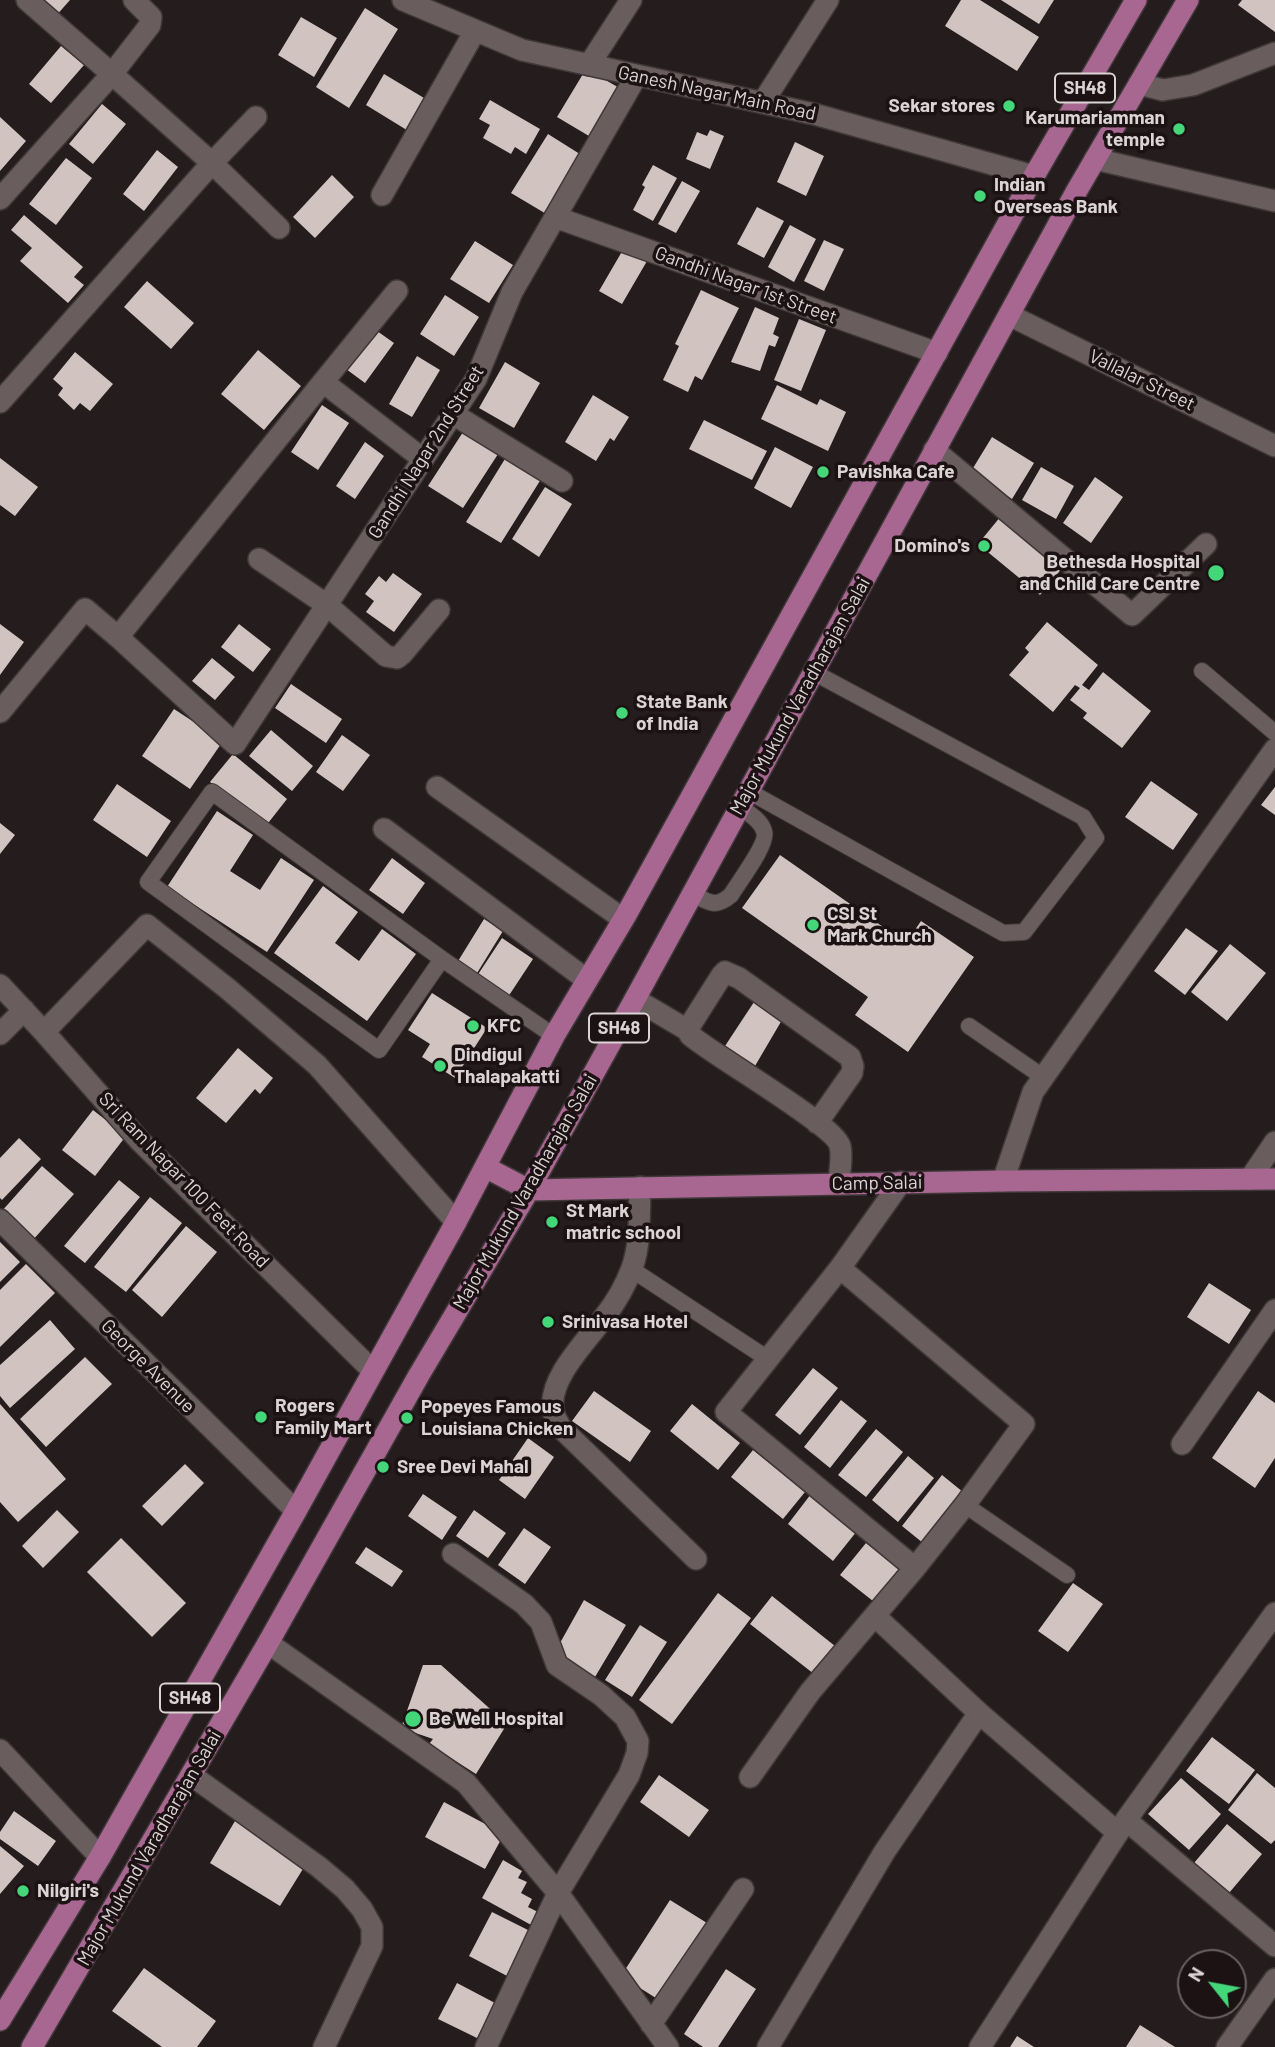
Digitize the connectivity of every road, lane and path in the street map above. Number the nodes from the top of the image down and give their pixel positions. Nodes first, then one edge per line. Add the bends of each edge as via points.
1 (27, 0) edge
2 (134, 0) edge
3 (631, 0) edge
4 (828, 0) edge
5 (1136, 0) edge
6 (1188, 0) edge
7 (406, 1) edge
8 (475, 31) junction
9 (1275, 52) edge
10 (589, 65) junction
11 (112, 75) junction
12 (637, 75) junction
13 (1139, 84) junction
14 (763, 102) junction
15 (256, 117) dead end
16 (1095, 159) junction
17 (212, 163) junction
18 (1034, 176) junction
19 (382, 195) dead end
20 (0, 199) edge
21 (1275, 201) edge
22 (555, 217) junction
23 (279, 228) dead end
24 (397, 291) dead end
25 (1009, 315) junction
26 (937, 353) junction
27 (323, 382) junction
28 (0, 402) edge
29 (453, 414) junction
30 (1275, 446) edge
31 (934, 450) junction
32 (423, 459) junction
33 (562, 481) dead end
34 (1206, 544) dead end
35 (259, 559) dead end
36 (327, 605) junction
37 (439, 610) dead end
38 (118, 638) junction
39 (1202, 671) dead end
40 (813, 672) junction
41 (0, 712) edge
42 (1275, 733) edge
43 (1275, 748) edge
44 (436, 787) dead end
45 (744, 799) junction
46 (384, 830) dead end
47 (692, 894) junction
48 (623, 919) junction
49 (442, 959) junction
50 (587, 980) junction
51 (0, 985) edge
52 (635, 999) junction
53 (24, 1010) junction
54 (969, 1026) dead end
55 (689, 1031) junction
56 (44, 1032) junction
57 (0, 1034) edge
58 (554, 1036) junction
59 (1043, 1077) junction
60 (817, 1123) junction
61 (1275, 1142) edge
62 (485, 1167) junction
63 (1250, 1179) junction
64 (1275, 1179) edge
65 (1003, 1181) junction
66 (901, 1182) junction
67 (839, 1184) junction
68 (640, 1187) junction
69 (529, 1190) junction
70 (0, 1220) edge
71 (456, 1222) junction
72 (840, 1268) junction
73 (631, 1269) junction
74 (1275, 1310) edge
75 (768, 1359) junction
76 (373, 1371) junction
77 (1182, 1444) dead end
78 (965, 1505) junction
79 (296, 1511) junction
80 (453, 1554) dead end
81 (696, 1559) dead end
82 (915, 1568) junction
83 (1067, 1575) dead end
84 (1275, 1613) edge
85 (876, 1616) junction
86 (268, 1643) junction
87 (979, 1713) junction
88 (0, 1750) edge
89 (191, 1775) junction
90 (750, 1777) dead end
91 (1122, 1826) junction
92 (100, 1857) junction
93 (743, 1889) dead end
94 (558, 1893) junction
95 (1275, 1946) edge
96 (1275, 1979) edge
97 (0, 2020) edge
98 (651, 2024) junction
99 (33, 2047) edge
100 (324, 2047) edge
101 (486, 2047) edge
102 (668, 2047) edge
103 (768, 2047) edge
104 (981, 2047) edge
105 (1227, 2047) edge

1 - 11 street
2 - 11 street via 151,17 150,25
3 - 10 street
4 - 14 street
5 - 18 main road, SH48
6 - 13 main road, Major Mukund Varadharajan Salai / SH48
7 - 8 street, Ganesh Nagar Main Road
8 - 10 street, Ganesh Nagar Main Road via 522,50
8 - 19 street
9 - 13 street via 1193,85 1163,90
10 - 12 street, Ganesh Nagar Main Road
11 - 17 street
11 - 20 street
12 - 14 street, Ganesh Nagar Main Road
12 - 22 street, Gandhi Nagar 2nd Street
13 - 16 main road, Major Mukund Varadharajan Salai / SH48
14 - 18 street, Ganesh Nagar Main Road
15 - 17 street
16 - 21 street
16 - 25 main road, Major Mukund Varadharajan Salai / SH48
17 - 23 street
17 - 28 street
18 - 26 main road, Major Mukund Varadharajan Salai / SH48
22 - 26 street, Gandhi Nagar 1st Street
22 - 29 street, Gandhi Nagar 2nd Street via 512,292 476,379
24 - 27 street
25 - 30 street, Vallalar Street
25 - 31 main road, Major Mukund Varadharajan Salai / SH48
26 - 48 main road, Major Mukund Varadharajan Salai / SH48
27 - 32 street
27 - 38 street
29 - 32 street, Gandhi Nagar 2nd Street
29 - 33 street
31 - 34 street via 1132,615
31 - 40 main road, Major Mukund Varadharajan Salai / SH48
32 - 36 street, Gandhi Nagar 2nd Street
35 - 36 street
36 - 37 street via 380,652 397,658
36 - 38 street, Gandhi Nagar 2nd Street via 235,744
38 - 41 street via 85,609
39 - 42 lane
40 - 45 main road, Major Mukund Varadharajan Salai / SH48
40 - 45 lane via 1083,817 1096,838 1024,932 1003,933
43 - 59 street
44 - 48 street
45 - 47 main road, Major Mukund Varadharajan Salai / SH48
45 - 47 lane via 765,833 763,843 724,902 712,904
46 - 50 street
47 - 52 main road, Major Mukund Varadharajan Salai / SH48
48 - 50 main road, Major Mukund Varadharajan Salai / SH48
49 - 49 lane via 212,792 148,882 379,1050
49 - 58 lane
50 - 58 main road, Major Mukund Varadharajan Salai / SH48
51 - 53 street, Sri Ram Nagar 100 Feet Road
52 - 55 street
52 - 69 main road, Major Mukund Varadharajan Salai / SH48
53 - 56 street, Sri Ram Nagar 100 Feet Road
53 - 57 street
54 - 59 lane
55 - 60 street
55 - 60 street via 725,972 850,1057 852,1073
56 - 71 street via 147,925 317,1065
56 - 76 street, Sri Ram Nagar 100 Feet Road via 140,1141
58 - 62 main road, Major Mukund Varadharajan Salai / SH48
59 - 65 street via 1033,1092
60 - 67 street via 841,1147
61 - 63 street
62 - 69 main road, Camp Salai
62 - 71 main road, Major Mukund Varadharajan Salai / SH48
63 - 64 main road, Camp Salai
63 - 65 main road, Camp Salai
65 - 66 main road, Camp Salai
66 - 67 main road, Camp Salai
66 - 72 street
67 - 68 main road, Camp Salai
68 - 69 main road, Camp Salai
68 - 73 street via 638,1249
69 - 86 main road, Major Mukund Varadharajan Salai / SH48
70 - 79 street, George Avenue
71 - 76 main road, Major Mukund Varadharajan Salai / SH48
72 - 75 street
72 - 78 street via 1024,1424
73 - 75 lane
73 - 81 street via 608,1313 556,1384 552,1407 561,1428
74 - 77 street
75 - 82 street via 726,1412
76 - 79 main road, Major Mukund Varadharajan Salai / SH48
78 - 82 street
78 - 83 lane
79 - 92 main road, Major Mukund Varadharajan Salai / SH48
80 - 94 street via 524,1604 541,1622 557,1665 625,1717 638,1741 629,1775
82 - 85 street
84 - 91 street
85 - 87 street
85 - 90 street via 810,1692
86 - 89 main road, Major Mukund Varadharajan Salai / SH48
86 - 94 street via 466,1783
87 - 91 street
87 - 103 street via 885,1852
88 - 92 street
89 - 99 main road, Major Mukund Varadharajan Salai / SH48
89 - 100 street via 319,1867 345,1889 372,1927 372,1946
91 - 95 street
91 - 104 street
92 - 97 main road, Major Mukund Varadharajan Salai / SH48
93 - 98 street
94 - 98 street
94 - 101 street
96 - 105 street
98 - 102 street

